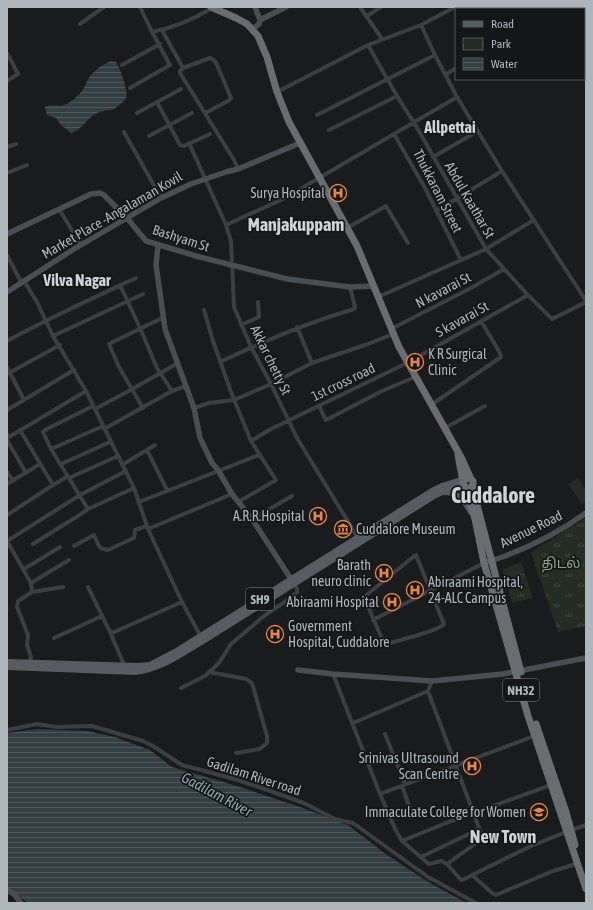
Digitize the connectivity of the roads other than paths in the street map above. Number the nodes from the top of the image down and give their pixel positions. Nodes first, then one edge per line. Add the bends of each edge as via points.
1 (104, 7) edge
2 (140, 7) edge
3 (255, 7) edge
4 (286, 7) edge
5 (360, 7) edge
6 (382, 7) edge
7 (455, 7) edge
8 (215, 8) edge
9 (367, 16) junction
10 (260, 22) junction
11 (80, 24) dead end
12 (421, 25) junction
13 (252, 29) junction
14 (162, 30) junction
15 (152, 32) junction
16 (258, 36) junction
17 (382, 39) junction
18 (160, 44) junction
19 (368, 45) junction
20 (7, 53) edge
21 (435, 55) junction
22 (122, 65) dead end
23 (183, 68) junction
24 (455, 69) edge
25 (445, 75) junction
26 (388, 80) junction
27 (7, 81) edge
28 (130, 88) dead end
29 (181, 89) dead end
30 (277, 92) junction
31 (396, 96) junction
32 (457, 97) junction
33 (157, 102) junction
34 (137, 113) dead end
35 (192, 113) dead end
36 (205, 113) junction
37 (317, 115) dead end
38 (413, 122) junction
39 (169, 125) junction
40 (330, 130) dead end
41 (478, 131) junction
42 (124, 132) dead end
43 (210, 134) dead end
44 (394, 134) junction
45 (149, 136) dead end
46 (189, 143) junction
47 (300, 143) junction
48 (16, 144) dead end
49 (7, 147) edge
50 (433, 156) junction
51 (27, 165) dead end
52 (238, 169) junction
53 (502, 171) junction
54 (7, 174) edge
55 (204, 178) junction
56 (320, 178) junction
57 (161, 198) junction
58 (456, 198) junction
59 (59, 209) junction
60 (436, 211) junction
61 (127, 218) junction
62 (534, 220) junction
63 (226, 225) junction
64 (347, 228) junction
65 (7, 233) edge
66 (408, 243) dead end
67 (158, 244) junction
68 (81, 245) junction
69 (486, 249) junction
70 (7, 255) edge
71 (461, 260) junction
72 (233, 266) junction
73 (504, 269) junction
74 (136, 278) dead end
75 (22, 281) junction
76 (120, 285) junction
77 (373, 286) junction
78 (350, 287) junction
79 (7, 292) edge
80 (143, 294) dead end
81 (528, 295) junction
82 (378, 297) junction
83 (586, 301) edge
84 (128, 302) junction
85 (258, 302) dead end
86 (204, 310) dead end
87 (164, 317) junction
88 (45, 320) junction
89 (481, 321) junction
90 (241, 325) junction
91 (297, 327) junction
92 (140, 328) junction
93 (392, 332) junction
94 (53, 336) junction
95 (7, 341) edge
96 (60, 345) junction
97 (251, 347) junction
98 (220, 362) junction
99 (178, 363) junction
100 (312, 363) junction
101 (407, 363) junction
102 (7, 368) edge
103 (74, 370) junction
104 (8, 373) edge
105 (160, 373) junction
106 (415, 377) junction
107 (271, 384) junction
108 (186, 386) junction
109 (133, 389) junction
110 (86, 391) junction
111 (172, 391) junction
112 (24, 400) junction
113 (234, 400) junction
114 (431, 405) junction
115 (318, 406) junction
116 (485, 406) dead end
117 (94, 407) junction
118 (143, 408) junction
119 (194, 408) junction
120 (7, 410) edge
121 (288, 421) junction
122 (103, 428) junction
123 (444, 429) junction
124 (20, 430) junction
125 (7, 437) edge
126 (251, 441) junction
127 (110, 442) junction
128 (155, 445) dead end
129 (51, 449) junction
130 (147, 450) junction
131 (458, 453) junction
132 (259, 455) junction
133 (118, 456) junction
134 (40, 464) junction
135 (60, 464) junction
136 (122, 465) junction
137 (460, 469) junction
138 (218, 470) junction
139 (126, 471) junction
140 (7, 472) edge
141 (26, 473) junction
142 (68, 477) junction
143 (13, 481) junction
144 (467, 482) junction
145 (7, 484) edge
146 (53, 485) junction
147 (134, 488) junction
148 (442, 489) junction
149 (167, 490) junction
150 (232, 494) junction
151 (80, 495) junction
152 (292, 496) dead end
153 (139, 502) junction
154 (238, 502) junction
155 (88, 509) junction
156 (586, 513) edge
157 (7, 515) edge
158 (475, 519) junction
159 (252, 520) junction
160 (148, 527) junction
161 (359, 539) junction
162 (7, 541) edge
163 (33, 544) dead end
164 (74, 546) dead end
165 (60, 547) dead end
166 (68, 560) dead end
167 (488, 562) junction
168 (24, 569) junction
169 (292, 581) junction
170 (31, 583) junction
171 (88, 587) dead end
172 (63, 588) dead end
173 (431, 589) junction
174 (32, 592) junction
175 (182, 602) junction
176 (102, 616) junction
177 (373, 620) junction
178 (110, 632) junction
179 (54, 638) dead end
180 (202, 639) junction
181 (586, 658) edge
182 (7, 662) edge
183 (29, 663) junction
184 (7, 667) edge
185 (126, 669) junction
186 (298, 670) dead end
187 (518, 671) junction
188 (209, 672) junction
189 (333, 674) junction
190 (432, 681) junction
191 (181, 688) dead end
192 (428, 691) junction
193 (353, 723) junction
194 (7, 730) edge
195 (385, 734) dead end
196 (534, 736) junction
197 (236, 753) dead end
198 (457, 766) junction
199 (403, 785) junction
200 (551, 785) junction
201 (380, 794) junction
202 (412, 811) dead end
203 (472, 813) junction
204 (586, 825) edge
205 (479, 829) junction
206 (569, 831) junction
207 (402, 841) junction
208 (421, 857) junction
209 (447, 864) junction
210 (576, 864) junction
211 (472, 875) junction
212 (586, 879) edge
213 (586, 889) edge
214 (7, 890) edge
215 (21, 903) edge
216 (476, 903) edge

1 - 11 street
2 - 15 street
3 - 10 street
4 - 10 street
5 - 9 street
6 - 9 street
7 - 12 street
8 - 13 highway, NH32
8 - 14 street
9 - 17 street
10 - 13 street
10 - 16 street
12 - 17 street
12 - 21 street
13 - 16 highway, NH32
14 - 15 street
14 - 23 street
15 - 18 street
16 - 30 highway, NH32
17 - 19 street
18 - 22 street
18 - 28 street via 170,65
19 - 26 street, Abdul Kaathar St
19 - 30 street
20 - 27 street via 18,74
21 - 25 street
21 - 26 street
23 - 36 street via 180,73
23 - 36 street via 210,58 217,65 231,98
24 - 25 street
25 - 32 street
26 - 31 street, Abdul Kaathar St
26 - 37 street
29 - 33 street
30 - 47 highway, NH32
31 - 38 street, Abdul Kaathar St
31 - 40 street
32 - 38 street
32 - 41 street
33 - 34 street
33 - 39 street
35 - 39 street
36 - 52 street
38 - 44 street
38 - 50 street, Abdul Kaathar St
39 - 45 street
39 - 46 street via 180,145
41 - 50 street
41 - 53 street
42 - 57 street
43 - 46 street
44 - 56 street
44 - 60 street, Thukkaram Street
46 - 55 street, Akkar chetty St
47 - 52 street, Market Place -Angalaman Kovil
47 - 56 highway, NH32
48 - 49 street
50 - 58 street, Abdul Kaathar St
51 - 54 street
52 - 55 street, Market Place -Angalaman Kovil
53 - 58 street
53 - 62 street
55 - 57 street, Market Place -Angalaman Kovil
55 - 63 street, Akkar chetty St
56 - 63 street via 271,205
56 - 64 highway, NH32
57 - 61 street, Market Place -Angalaman Kovil
58 - 60 street
58 - 69 street, Abdul Kaathar St
59 - 61 street, Bashyam St via 91,194 100,193
59 - 65 street, Bashyam St
59 - 68 street
60 - 71 street, Thukkaram Street
61 - 67 street, Bashyam St via 146,241
61 - 68 street, Market Place -Angalaman Kovil
62 - 69 street
62 - 83 street
63 - 72 street, Akkar chetty St via 232,245
64 - 66 street via 386,206
64 - 77 highway, NH32
67 - 72 street, Bashyam St
67 - 87 street via 156,265
68 - 75 street, Market Place -Angalaman Kovil
69 - 71 street
69 - 73 street, Abdul Kaathar St
70 - 75 street
71 - 82 street
72 - 78 street, Bashyam St via 287,279
72 - 90 street, Akkar chetty St via 234,308
73 - 81 street, Abdul Kaathar St
73 - 93 street, N kavarai St
74 - 76 street
75 - 79 street, Market Place -Angalaman Kovil
75 - 88 street via 37,302
76 - 84 street
76 - 88 street
77 - 78 street, Bashyam St
77 - 82 highway, NH32
78 - 91 street via 354,309
80 - 84 street
81 - 83 street, Abdul Kaathar St via 552,319
81 - 89 street, S kavarai St
82 - 93 highway, NH32
84 - 92 street
84 - 94 street
85 - 90 street via 260,318
86 - 98 street
87 - 92 street
87 - 99 street
88 - 94 street
88 - 95 street
89 - 101 street, S kavarai St
89 - 114 street via 501,357
90 - 97 street, Akkar chetty St
91 - 97 street
91 - 100 street
92 - 105 street
92 - 109 street via 110,344 119,367
93 - 100 street, N kavarai St via 368,344
93 - 101 highway, NH32
94 - 96 street
96 - 103 street
96 - 104 street
97 - 98 street
97 - 107 street, Akkar chetty St
98 - 113 street
99 - 105 street
99 - 108 street
100 - 107 street, N kavarai St
101 - 106 highway, NH32
101 - 115 street, 1st cross road
102 - 104 street
103 - 110 street
103 - 112 street
104 - 112 street
105 - 109 street
105 - 111 street
106 - 114 highway, NH32
106 - 115 street via 326,420
107 - 113 street, N kavarai St
107 - 121 street, Akkar chetty St
108 - 111 street
108 - 119 street
109 - 117 street
109 - 118 street
110 - 117 street
110 - 124 street
111 - 118 street
112 - 120 street
113 - 119 street, N kavarai St
113 - 126 street
114 - 123 highway, NH32
115 - 121 street, 1st cross road
116 - 123 street
117 - 122 street
117 - 129 street via 45,430 43,432
118 - 122 street
119 - 138 street via 200,438
121 - 126 street, 1st cross road
121 - 161 street, Akkar chetty St
122 - 127 street
122 - 129 street
123 - 131 highway, NH32
124 - 125 street
124 - 134 street
125 - 141 street
126 - 132 street
127 - 133 street
127 - 135 street
128 - 130 street
129 - 135 street
130 - 136 street
130 - 149 street
131 - 137 highway, NH32
131 - 144 highway, NH32
132 - 138 street
132 - 154 street via 276,480
133 - 136 street
133 - 142 street
134 - 141 street
134 - 146 street
135 - 142 street
136 - 139 street
137 - 144 highway, NH32
137 - 148 main road via 454,480
138 - 149 street
138 - 150 street
139 - 147 street
139 - 151 street
140 - 143 street
141 - 143 street
142 - 146 street
142 - 151 street
143 - 145 street
144 - 148 main road, SH9
144 - 158 highway, NH32
144 - 167 highway, NH32 via 481,517
146 - 157 street
147 - 153 street
147 - 155 street
148 - 158 main road via 466,502
148 - 161 main road, SH9
149 - 153 street
150 - 154 street
150 - 160 street
151 - 155 street
151 - 162 street
152 - 159 street
153 - 160 street
154 - 159 street
155 - 163 street
156 - 167 street, Avenue Road via 562,530 519,552
158 - 167 highway, NH32
159 - 169 street
160 - 164 street via 135,530 134,538 108,550 100,548 94,535
160 - 175 street
161 - 169 main road, SH9
162 - 168 street
165 - 168 street
166 - 170 street
167 - 173 street
167 - 187 highway, NH32
168 - 170 street
169 - 180 main road, SH9
169 - 188 street via 297,592 231,644 219,663
170 - 174 street
171 - 176 street
172 - 174 street
173 - 177 street
173 - 177 street via 444,624 442,627 386,644
173 - 177 street via 418,557 412,557 364,598
174 - 183 street via 18,601 17,607 28,635 27,645 31,658
175 - 178 street
175 - 180 street
176 - 178 street
176 - 179 street
178 - 185 street
180 - 185 main road, SH9 via 162,660
181 - 187 street
182 - 183 main road, SH9
183 - 185 main road, SH9
184 - 185 main road
186 - 189 street
187 - 190 street
187 - 196 highway, NH32
187 - 206 highway, NH32
188 - 191 street
188 - 197 street via 246,679 252,683 267,743 260,749
189 - 190 street
189 - 193 street
190 - 192 street
192 - 193 street
192 - 198 street
193 - 201 street
194 - 216 street, Gadilam River road via 37,724 56,727 92,726 143,741 182,765 262,788 353,823 428,877
195 - 199 street
196 - 198 street
196 - 200 highway, NH32
198 - 199 street
198 - 203 street
199 - 201 street
199 - 202 street
200 - 203 street
200 - 206 highway, NH32
201 - 207 street
203 - 205 street
203 - 207 street
204 - 206 street
205 - 208 street
205 - 209 street via 481,839
206 - 210 highway, NH32
206 - 211 street
206 - 212 highway, NH32
207 - 208 street
208 - 209 street via 429,864 441,861
209 - 211 street via 460,880
210 - 211 street via 496,895
210 - 213 highway, NH32
214 - 215 street

